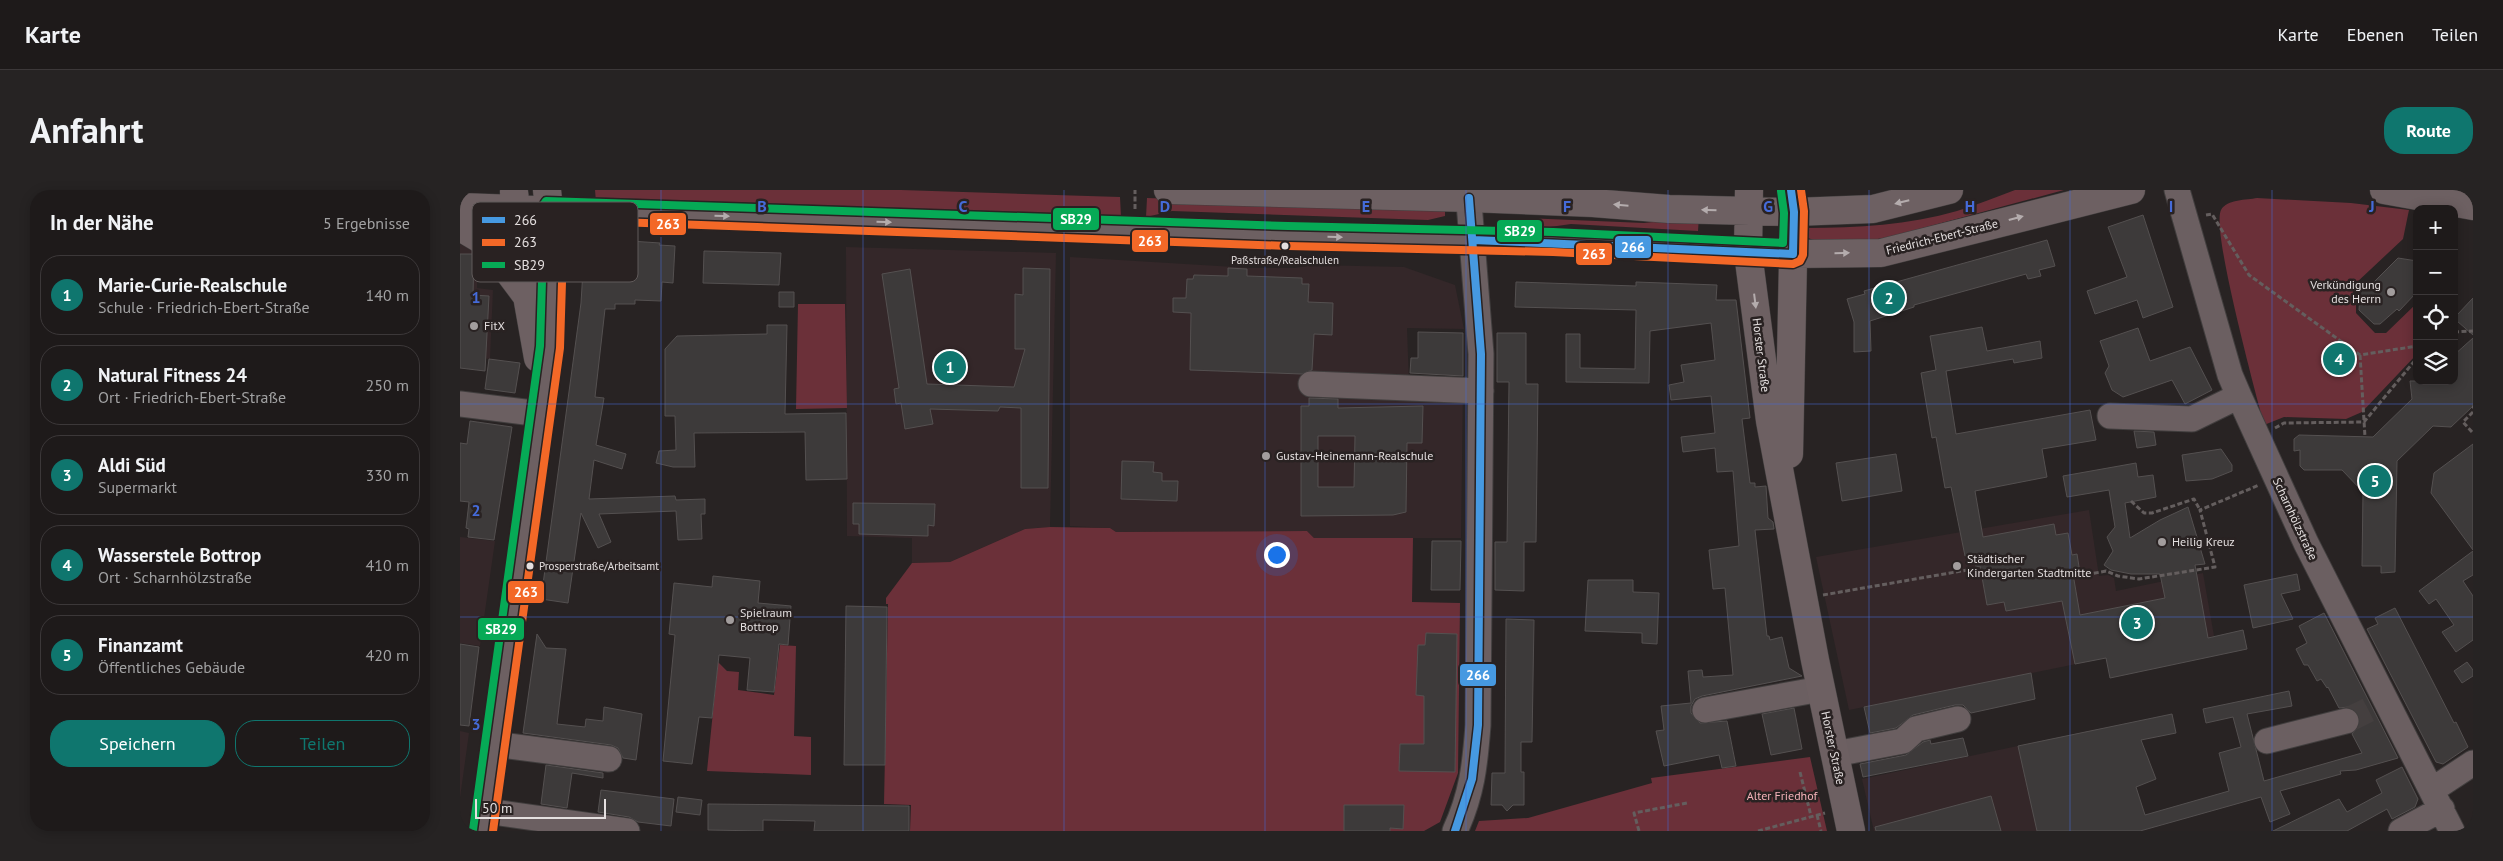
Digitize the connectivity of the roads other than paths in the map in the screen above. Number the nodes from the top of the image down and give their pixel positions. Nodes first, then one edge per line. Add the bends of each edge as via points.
1 (1168, 190) edge
2 (1949, 190) edge
3 (2131, 190) edge
4 (2177, 190) edge
5 (2384, 190) edge
6 (1326, 193) edge
7 (1468, 194) edge
8 (1592, 196) edge
9 (515, 200) edge
10 (549, 200) edge
11 (1749, 201) edge
12 (1792, 201) edge
13 (499, 202) edge
14 (590, 202) edge
15 (638, 204) edge
16 (2465, 204) edge
17 (460, 228) edge
18 (472, 235) edge
19 (1472, 240) junction
20 (1748, 253) junction
21 (1793, 254) junction
22 (516, 282) edge
23 (525, 282) edge
24 (552, 282) edge
25 (527, 296) junction
26 (1311, 384) dead end
27 (1480, 392) junction
28 (2239, 396) junction
29 (460, 404) edge
30 (542, 404) junction
31 (2110, 416) dead end
32 (1788, 518) junction
33 (1821, 689) junction
34 (1705, 710) dead end
35 (1958, 719) dead end
36 (2346, 722) tunnel mouth
37 (2267, 742) dead end
38 (494, 744) junction
39 (1835, 754) junction
40 (609, 759) dead end
41 (2473, 764) edge
42 (2442, 810) edge
43 (1849, 820) edge
44 (485, 821) edge
45 (627, 831) edge
46 (1454, 831) edge
47 (2401, 831) edge

1 - 6 main road
2 -> 12 main road via 1873,210
21 -> 3 main road, Friedrich-Ebert-Straße via 1881,252
4 - 28 street, Scharnhölzstraße
5 - 16 main road
6 - 7 main road
7 - 8 main road
7 - 19 street
11 -> 8 main road via 1669,209
9 - 10 main road, Friedrich-Ebert-Straße
9 - 13 main road, Friedrich-Ebert-Straße
10 -> 14 main road, Friedrich-Ebert-Straße
11 - 12 main road
11 - 20 main road, Horster Straße
12 - 21 main road, Horster Straße
15 -> 19 main road, Friedrich-Ebert-Straße via 1288,236
17 - 18 main road
19 - 20 main road, Friedrich-Ebert-Straße
19 - 27 street via 1481,354
20 - 21 main road, Friedrich-Ebert-Straße
20 -> 32 main road, Horster Straße via 1770,421
21 - 32 main road, Horster Straße
22 - 25 main road
23 - 25 main road
24 - 30 main road via 551,338
25 - 30 main road
26 - 27 street
27 - 46 street via 1478,725 1474,778
28 - 31 street via 2192,419
28 - 42 street, Scharnhölzstraße via 2378,704
29 - 30 street
30 - 38 main road
32 - 33 main road, Horster Straße
33 - 34 street
33 - 39 main road, Horster Straße
35 - 39 street via 1916,729 1903,741
36 - 37 street
38 - 40 street
38 - 44 main road
39 - 43 main road, Horster Straße
41 - 42 street
42 - 47 street
44 - 45 street

